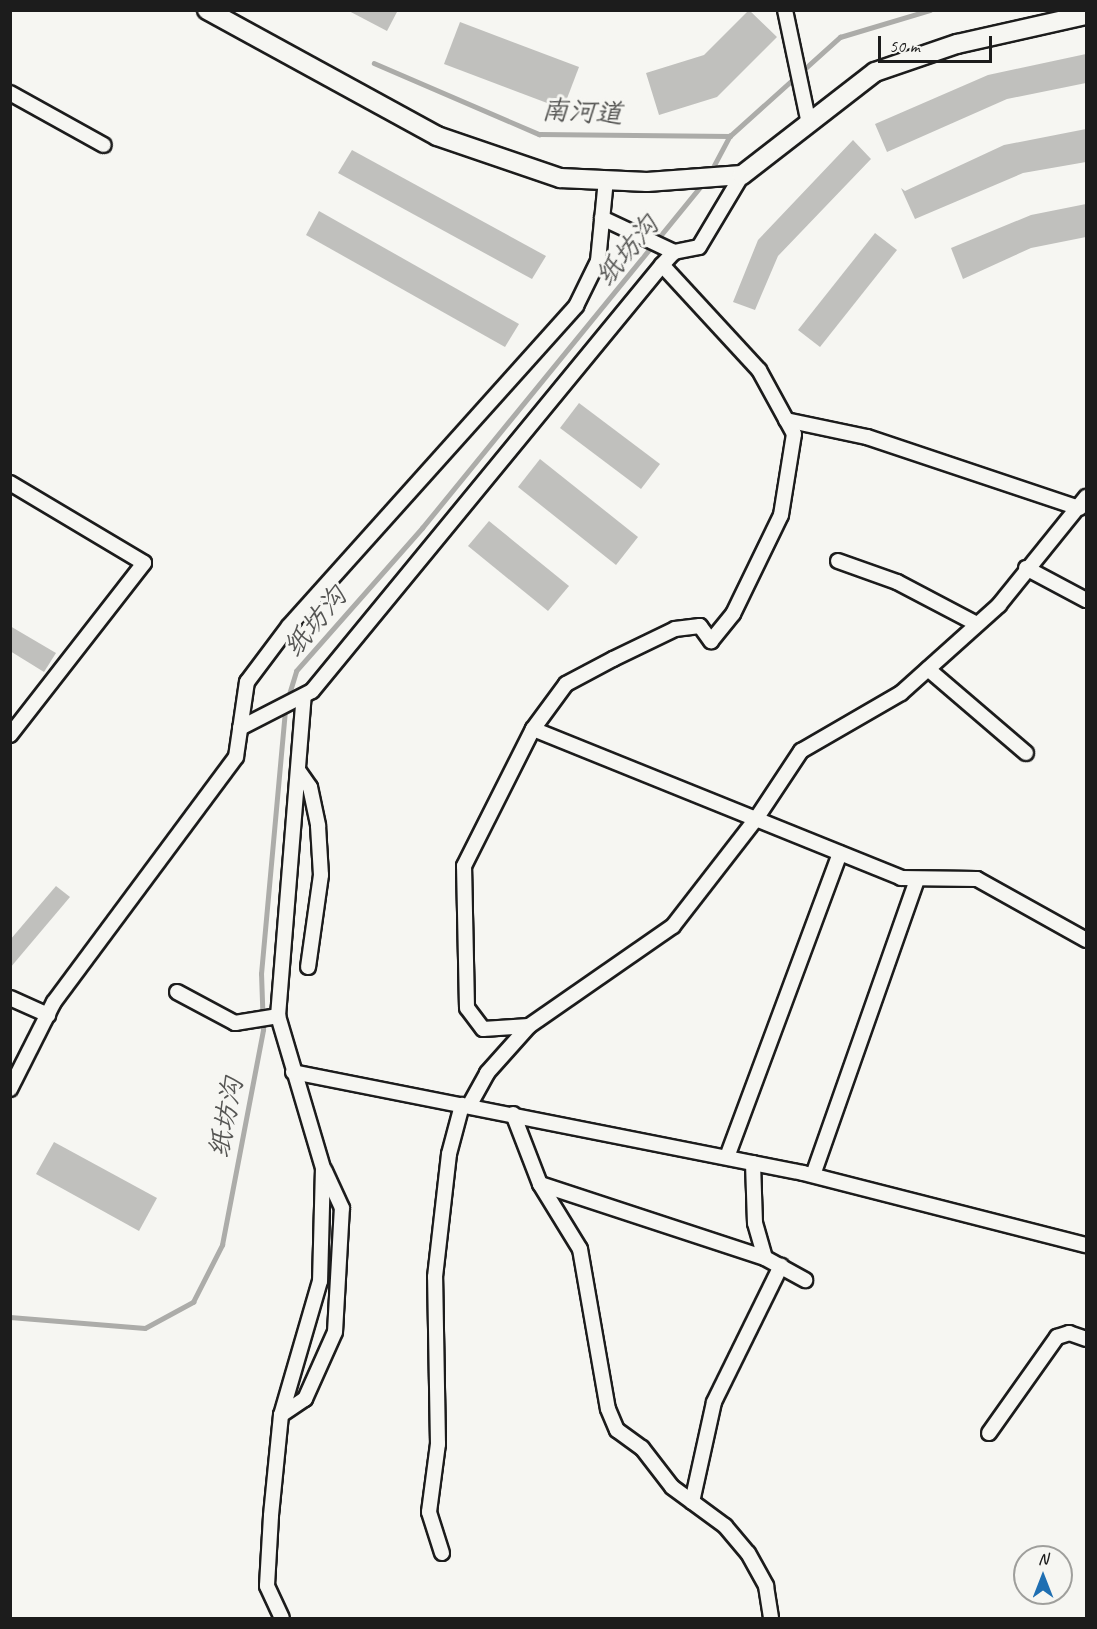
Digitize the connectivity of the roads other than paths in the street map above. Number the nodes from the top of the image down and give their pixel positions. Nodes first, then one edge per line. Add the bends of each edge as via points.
1 (207, 10) edge
2 (785, 10) edge
3 (1086, 15) edge
4 (10, 93) edge
5 (809, 124) junction
6 (104, 145) dead end
7 (734, 176) junction
8 (606, 180) junction
9 (602, 218) junction
10 (669, 250) junction
11 (662, 266) junction
12 (786, 420) junction
13 (10, 483) edge
14 (1082, 502) edge
15 (838, 561) dead end
16 (1026, 568) junction
17 (1086, 600) edge
18 (977, 624) junction
19 (928, 669) junction
20 (299, 699) junction
21 (240, 728) junction
22 (532, 729) junction
23 (10, 735) edge
24 (1026, 753) dead end
25 (298, 770) junction
26 (756, 819) junction
27 (840, 854) junction
28 (917, 880) junction
29 (1086, 940) edge
30 (308, 967) dead end
31 (177, 992) dead end
32 (10, 998) edge
33 (48, 1015) junction
34 (266, 1018) junction
35 (529, 1026) junction
36 (293, 1072) junction
37 (10, 1089) edge
38 (466, 1105) junction
39 (513, 1114) junction
40 (727, 1157) junction
41 (753, 1163) junction
42 (323, 1168) junction
43 (813, 1175) junction
44 (540, 1184) junction
45 (1086, 1245) edge
46 (765, 1258) junction
47 (781, 1266) junction
48 (806, 1280) dead end
49 (1086, 1339) edge
50 (281, 1416) junction
51 (989, 1433) dead end
52 (692, 1502) junction
53 (442, 1553) dead end
54 (282, 1618) edge
55 (771, 1618) edge

1 - 8 street via 437,136 560,178
2 - 5 street
3 - 5 street via 957,44 874,72
4 - 6 street
5 - 7 street
7 - 8 street
7 - 10 street via 699,247
8 - 9 street
9 - 10 street
9 - 21 street via 598,261 576,306 289,626 247,682
10 - 11 street
11 - 12 street via 759,370
11 - 20 street
12 - 14 street via 867,437
12 - 22 street via 794,434 781,515 734,614 711,641 700,626 675,629 566,684
13 - 23 street via 144,563
14 - 16 street
15 - 18 street via 897,582
16 - 17 street
16 - 18 street
18 - 19 street
19 - 24 street
19 - 26 street via 901,693 801,751
20 - 21 street
20 - 25 street
21 - 33 street via 236,757
22 - 26 street
22 - 35 street via 464,866 466,1008 483,1029
25 - 30 street via 310,787 318,826 321,875
25 - 34 street
26 - 27 street
26 - 35 street via 673,926
27 - 28 street
27 - 40 street
28 - 29 street via 977,879
28 - 43 street
31 - 34 street via 235,1023
32 - 33 street
33 - 37 street
34 - 36 street
35 - 38 street via 487,1073
36 - 38 street
36 - 42 street
38 - 39 street
38 - 53 street via 448,1164 435,1277 438,1444 429,1512
39 - 40 street
39 - 44 street
40 - 41 street
41 - 43 street
41 - 46 street via 755,1222
42 - 50 street via 320,1281
42 - 50 street via 342,1208 335,1332 305,1399
43 - 45 street
44 - 46 street
44 - 52 street via 580,1250 608,1409 617,1430
46 - 47 street
47 - 48 street
47 - 52 street via 714,1402
49 - 51 street via 1069,1333 1057,1337
50 - 54 street via 267,1586
52 - 55 street via 725,1526 748,1553 766,1586

